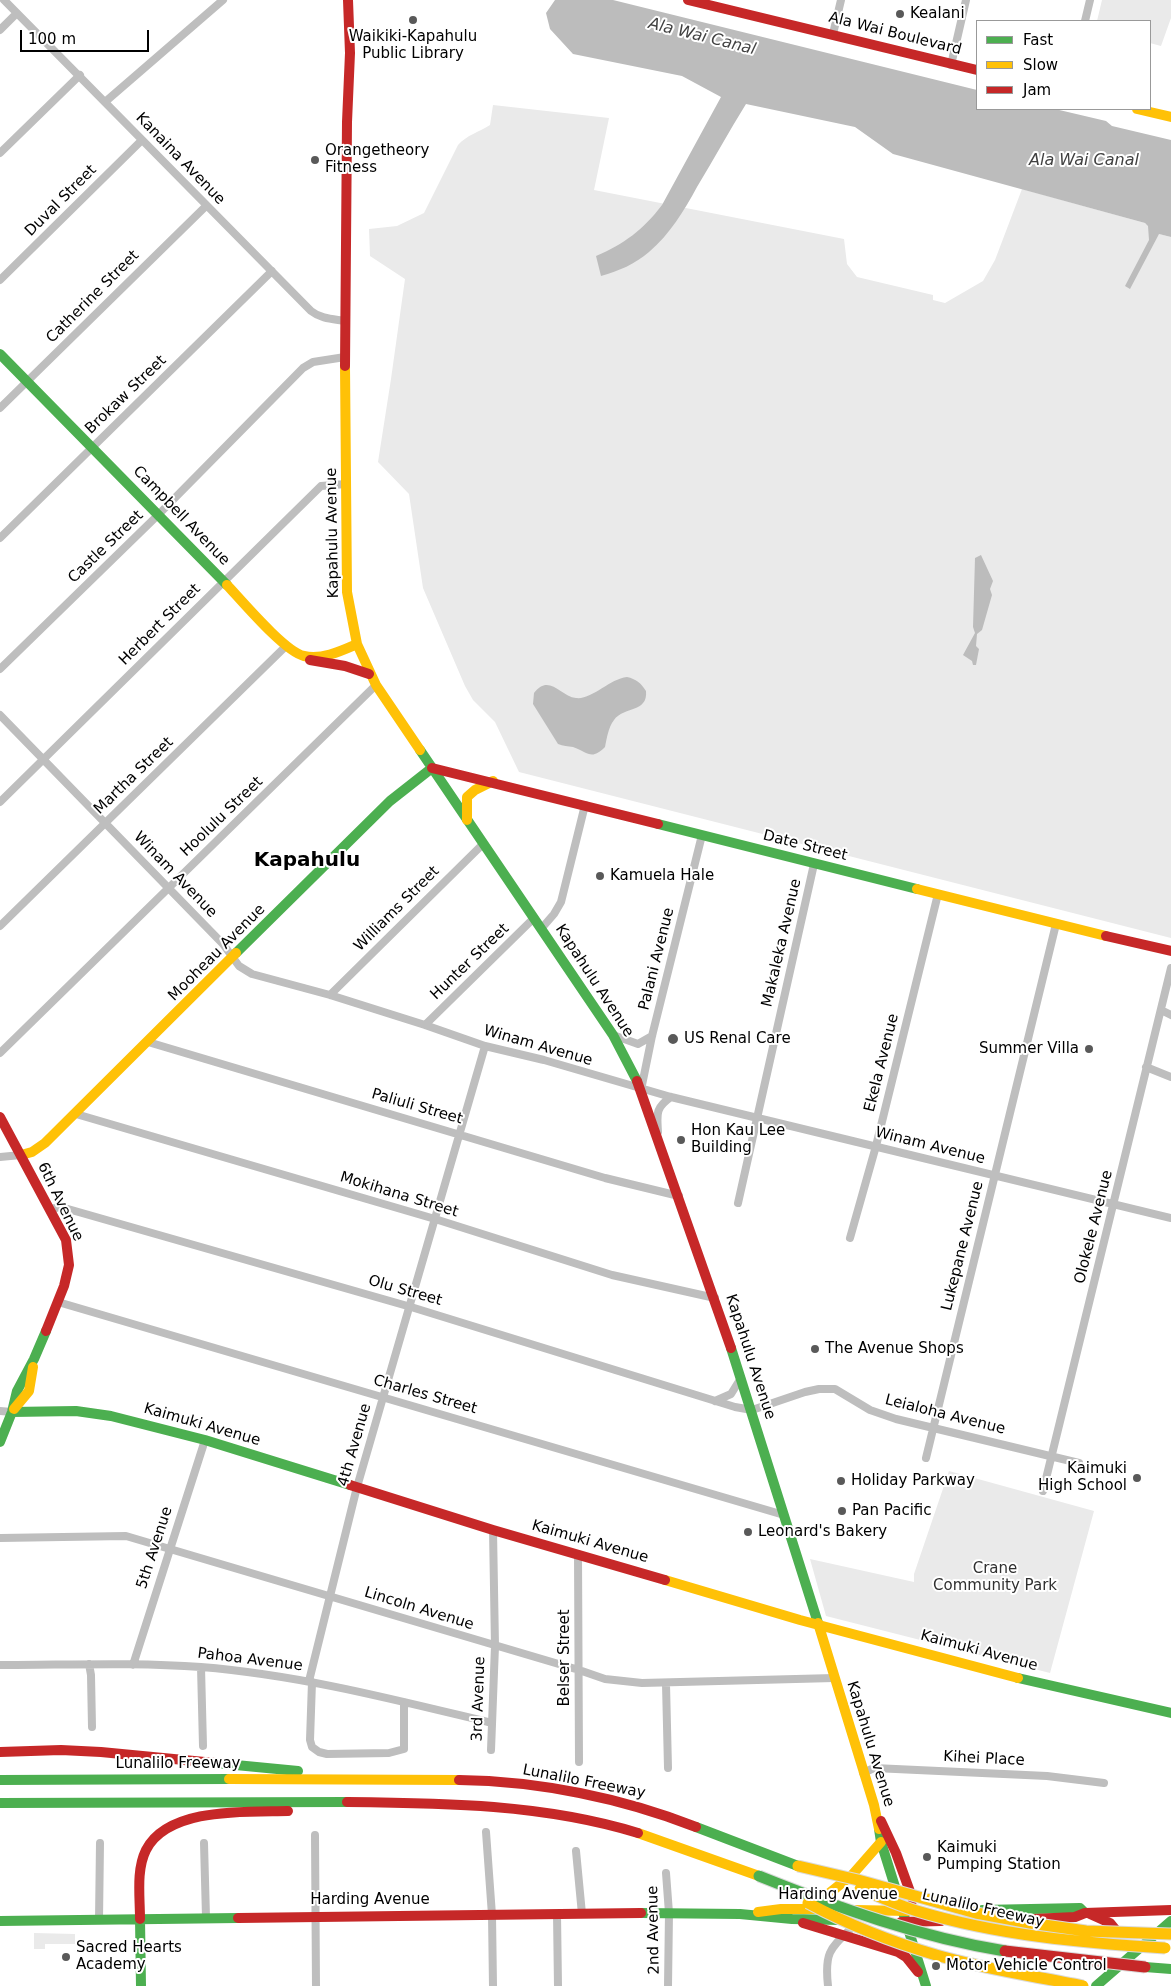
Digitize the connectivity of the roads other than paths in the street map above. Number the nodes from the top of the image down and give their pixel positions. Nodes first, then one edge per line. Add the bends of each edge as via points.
1 (4, 0) edge
2 (223, 0) edge
3 (348, 0) edge
4 (688, 0) edge
5 (841, 0) edge
6 (966, 0) edge
7 (1090, 0) edge
8 (719, 4) edge
9 (17, 13) junction
10 (1085, 20) edge
11 (0, 30) edge
12 (833, 34) junction
13 (951, 64) junction
14 (976, 70) edge
15 (80, 75) junction
16 (105, 102) junction
17 (1141, 110) edge
18 (1171, 117) edge
19 (142, 140) junction
20 (0, 154) edge
21 (206, 206) junction
22 (272, 271) junction
23 (0, 280) edge
24 (345, 321) junction
25 (0, 354) edge
26 (345, 357) junction
27 (27, 382) junction
28 (0, 408) edge
29 (93, 447) junction
30 (346, 484) junction
31 (159, 514) junction
32 (0, 538) edge
33 (224, 582) junction
34 (357, 644) junction
35 (286, 646) junction
36 (302, 656) junction
37 (0, 669) edge
38 (369, 674) junction
39 (376, 685) junction
40 (0, 715) edge
41 (42, 758) junction
42 (432, 768) junction
43 (493, 781) junction
44 (0, 802) edge
45 (585, 805) junction
46 (466, 820) junction
47 (106, 822) junction
48 (702, 835) junction
49 (482, 844) junction
50 (814, 864) junction
51 (168, 889) junction
52 (938, 894) junction
53 (534, 918) junction
54 (1056, 924) junction
55 (0, 926) edge
56 (542, 929) junction
57 (1171, 951) edge
58 (233, 958) junction
59 (1171, 968) edge
60 (330, 995) junction
61 (1161, 1010) junction
62 (1171, 1015) edge
63 (426, 1025) junction
64 (613, 1035) junction
65 (652, 1036) junction
66 (148, 1042) junction
67 (485, 1046) junction
68 (0, 1053) edge
69 (1146, 1067) junction
70 (1171, 1077) edge
71 (641, 1090) junction
72 (671, 1097) junction
73 (76, 1114) junction
74 (0, 1117) edge
75 (756, 1118) junction
76 (460, 1134) junction
77 (659, 1140) junction
78 (876, 1146) junction
79 (21, 1156) junction
80 (0, 1157) edge
81 (994, 1176) junction
82 (679, 1196) junction
83 (738, 1203) dead end
84 (1114, 1205) junction
85 (50, 1208) junction
86 (1171, 1218) edge
87 (435, 1219) junction
88 (850, 1238) dead end
89 (715, 1298) junction
90 (58, 1302) junction
91 (411, 1307) junction
92 (34, 1359) junction
93 (741, 1378) junction
94 (29, 1391) junction
95 (383, 1397) junction
96 (715, 1400) junction
97 (752, 1410) junction
98 (0, 1411) edge
99 (42, 1411) junction
100 (12, 1412) junction
101 (932, 1426) junction
102 (205, 1440) junction
103 (0, 1442) edge
104 (1053, 1456) junction
105 (926, 1458) dead end
106 (1079, 1463) dead end
107 (357, 1487) junction
108 (1043, 1491) dead end
109 (784, 1515) junction
110 (493, 1530) junction
111 (0, 1538) edge
112 (171, 1548) junction
113 (578, 1554) junction
114 (329, 1595) junction
115 (818, 1625) junction
116 (494, 1646) junction
117 (88, 1664) junction
118 (0, 1665) edge
119 (132, 1665) junction
120 (201, 1667) junction
121 (579, 1670) junction
122 (834, 1678) junction
123 (310, 1682) junction
124 (666, 1684) junction
125 (404, 1702) junction
126 (1171, 1712) edge
127 (492, 1723) junction
128 (92, 1727) dead end
129 (203, 1746) dead end
130 (491, 1750) dead end
131 (0, 1752) edge
132 (579, 1762) dead end
133 (668, 1768) dead end
134 (863, 1774) junction
135 (365, 1778) junction
136 (0, 1780) edge
137 (1104, 1783) dead end
138 (401, 1802) junction
139 (0, 1803) edge
140 (874, 1805) junction
141 (486, 1832) dead end
142 (315, 1835) dead end
143 (881, 1842) junction
144 (204, 1843) dead end
145 (100, 1844) dead end
146 (576, 1851) dead end
147 (798, 1866) junction
148 (666, 1874) dead end
149 (759, 1876) junction
150 (913, 1898) junction
151 (805, 1909) junction
152 (934, 1910) junction
153 (1171, 1910) edge
154 (669, 1913) junction
155 (1086, 1913) junction
156 (557, 1914) junction
157 (582, 1914) junction
158 (740, 1914) junction
159 (906, 1914) junction
160 (492, 1915) junction
161 (316, 1916) junction
162 (206, 1917) junction
163 (140, 1919) junction
164 (792, 1919) junction
165 (0, 1920) edge
166 (99, 1920) junction
167 (859, 1921) junction
168 (1171, 1921) edge
169 (1171, 1934) edge
170 (844, 1936) junction
171 (1168, 1948) edge
172 (1129, 1959) junction
173 (1171, 1969) edge
174 (925, 1983) edge
175 (140, 1986) edge
176 (316, 1986) edge
177 (493, 1986) edge
178 (558, 1986) edge
179 (668, 1986) edge
180 (828, 1986) edge
181 (1083, 1986) edge
182 (1096, 1986) edge

1 - 9 street, Kanaina Avenue
2 - 16 street
3 - 24 main road, Kapahulu Avenue
4 - 8 main road, Ala Wai Boulevard
5 - 12 street
6 - 13 street
7 - 10 street
8 - 12 main road, Ala Wai Boulevard
9 - 11 street
9 - 15 street, Kanaina Avenue
12 - 13 main road, Ala Wai Boulevard
13 - 14 main road, Ala Wai Boulevard
15 - 16 street, Kanaina Avenue
15 - 20 street
16 - 19 street, Kanaina Avenue
17 - 18 main road
19 - 21 street, Kanaina Avenue
19 - 23 street, Duval Street
21 - 22 street, Kanaina Avenue
21 - 27 street, Catherine Street
22 - 24 street, Kanaina Avenue via 317,315
22 - 29 street, Brokaw Street
24 - 26 main road, Kapahulu Avenue
25 - 27 main road, Campbell Avenue
26 - 30 main road, Kapahulu Avenue
26 - 31 street, Castle Street via 312,362 303,368
27 - 28 street, Catherine Street
27 - 29 main road, Campbell Avenue
29 - 31 main road, Campbell Avenue
29 - 32 street, Brokaw Street
30 - 33 street, Herbert Street via 321,486
30 - 34 main road, Kapahulu Avenue via 347,592
31 - 33 main road, Campbell Avenue
31 - 37 street, Castle Street
33 - 35 main road, Campbell Avenue
33 - 41 street, Herbert Street
34 - 36 main road via 339,652
34 - 38 main road, Kapahulu Avenue
35 - 36 main road, Campbell Avenue
35 - 47 street, Martha Street
36 - 38 main road, Campbell Avenue via 314,662 345,666
38 - 39 main road, Kapahulu Avenue
39 - 42 main road, Kapahulu Avenue
39 - 51 street, Hoolulu Street
40 - 41 street, Winam Avenue
41 - 44 street, Herbert Street
41 - 47 street, Winam Avenue
42 - 43 main road, Date Street
42 - 46 main road, Kapahulu Avenue
42 - 58 main road, Mooheau Avenue via 390,802
43 - 45 main road, Date Street
43 - 46 main road via 467,797
45 - 48 main road, Date Street
45 - 56 street via 561,902
46 - 49 main road, Kapahulu Avenue
47 - 51 street, Winam Avenue
47 - 55 street, Martha Street
48 - 50 main road, Date Street
48 - 65 street, Palani Avenue
49 - 53 main road, Kapahulu Avenue
49 - 60 street, Williams Street
50 - 52 main road, Date Street
50 - 75 street, Makaleka Avenue
51 - 58 street, Winam Avenue
51 - 68 street, Hoolulu Street
52 - 54 main road, Date Street
52 - 78 street, Ekela Avenue
53 - 56 main road, Kapahulu Avenue
53 - 63 street, Hunter Street
54 - 57 main road, Date Street
54 - 81 street, Lukepane Avenue
56 - 64 main road, Kapahulu Avenue
58 - 60 street, Winam Avenue via 252,974
58 - 66 main road, Mooheau Avenue
59 - 61 street, Olokele Avenue
60 - 63 street, Winam Avenue
61 - 62 street
61 - 69 street, Olokele Avenue
63 - 67 street, Winam Avenue
64 - 65 street via 638,1044
64 - 71 main road, Kapahulu Avenue
65 - 71 street, Palani Avenue
66 - 73 main road, Mooheau Avenue
66 - 76 street, Paliuli Street
67 - 71 street, Winam Avenue via 544,1060
67 - 76 street, 4th Avenue
69 - 70 street
69 - 84 street, Olokele Avenue
71 - 72 street, Winam Avenue
71 - 77 main road, Kapahulu Avenue
72 - 75 street, Winam Avenue
72 - 77 street via 661,1104 657,1112
73 - 79 main road, Mooheau Avenue via 45,1143
73 - 87 street, Mokihana Street
74 - 79 main road, 6th Avenue
75 - 78 street, Winam Avenue
75 - 83 street, Makaleka Avenue
76 - 82 street, Paliuli Street via 605,1178
76 - 87 street, 4th Avenue
77 - 82 main road, Kapahulu Avenue
78 - 81 street, Winam Avenue
78 - 88 street, Ekela Avenue
79 - 80 street
79 - 85 main road, 6th Avenue
81 - 84 street, Winam Avenue
81 - 101 street, Lukepane Avenue
82 - 89 main road, Kapahulu Avenue
84 - 86 street, Winam Avenue
84 - 104 street, Olokele Avenue
85 - 90 main road, 6th Avenue via 66,1240 69,1256 67,1276
85 - 91 street, Olu Street via 61,1207
87 - 89 street, Mokihana Street via 612,1275
87 - 91 street, 4th Avenue
89 - 93 main road, Kapahulu Avenue
90 - 92 main road, 6th Avenue
90 - 95 street, Charles Street
91 - 95 street, 4th Avenue
91 - 96 street, Olu Street
92 - 94 main road, 6th Avenue
92 - 100 main road, 6th Avenue via 17,1390
93 - 96 street via 731,1394
93 - 97 main road, Kapahulu Avenue
94 - 99 main road via 35,1406
94 - 100 main road, 6th Avenue
95 - 107 street, 4th Avenue
95 - 109 street, Charles Street
96 - 97 street, Olu Street
97 - 101 street, Leialoha Avenue via 819,1388 835,1388 870,1410
97 - 109 main road, Kapahulu Avenue
98 - 100 street, Kaimuki Avenue
99 - 100 main road, Kaimuki Avenue
99 - 102 main road, Kaimuki Avenue via 111,1416
100 - 103 main road, 6th Avenue
101 - 104 street, Leialoha Avenue
101 - 105 street, Lukepane Avenue
102 - 107 main road, Kaimuki Avenue
102 - 112 street, 5th Avenue
104 - 106 street, Leialoha Avenue
104 - 108 street, Olokele Avenue
107 - 110 main road, Kaimuki Avenue
107 - 114 street, 4th Avenue
109 - 115 main road, Kapahulu Avenue
110 - 113 main road, Kaimuki Avenue
110 - 116 street, 3rd Avenue
111 - 112 street, Lincoln Avenue via 126,1536
112 - 114 street, Lincoln Avenue
112 - 119 street, 5th Avenue
113 - 115 main road, Kaimuki Avenue
113 - 121 street, Belser Street
114 - 116 street, Lincoln Avenue
114 - 123 street, 4th Avenue
115 - 122 main road, Kapahulu Avenue
115 - 126 main road, Kaimuki Avenue via 988,1670
116 - 121 street, Lincoln Avenue
116 - 127 street, 3rd Avenue
117 - 118 street, Pahoa Avenue
117 - 119 street, Pahoa Avenue
117 - 128 street
119 - 120 street, Pahoa Avenue
120 - 123 street, Pahoa Avenue
120 - 129 street
121 - 124 street, Lincoln Avenue via 605,1680
121 - 132 street, Belser Street
122 - 124 street, Lincoln Avenue
122 - 134 main road, Kapahulu Avenue
123 - 125 street, Pahoa Avenue
123 - 125 street, 4th Avenue via 310,1740 315,1750 327,1754 389,1753 404,1749
124 - 133 street
125 - 127 street, Pahoa Avenue
127 - 130 street, 3rd Avenue
131 - 135 main road via 94,1752
134 - 137 street, Kihei Place via 874,1768 1047,1776
134 - 140 main road, Kapahulu Avenue
135 - 136 main road, Lunalilo Freeway
135 - 147 main road, Lunalilo Freeway via 483,1780 564,1790 646,1809
138 - 139 main road
138 - 149 main road via 467,1805 582,1819 642,1834
138 - 163 main road via 216,1815 173,1824 153,1839 145,1852
140 - 143 main road, Kapahulu Avenue
140 - 150 main road
141 - 160 street
142 - 161 street
143 - 151 main road via 841,1885
143 - 159 main road, Kapahulu Avenue
144 - 162 street
145 - 166 street
146 - 157 street
147 - 169 main road, bridge via 1021,1921 1086,1931
147 - 171 main road, Lunalilo Freeway, bridge via 916,1910 979,1926 1046,1939
148 - 154 street, 2nd Avenue
149 - 173 main road, bridge via 876,1920 940,1938 1035,1956
149 - 181 main road, bridge via 838,1920 917,1950
150 - 152 main road
150 - 159 main road
151 - 158 main road, Harding Avenue
151 - 159 main road, Harding Avenue
152 - 155 main road, Harding Avenue via 1080,1908
152 - 159 main road, Harding Avenue
153 - 155 main road, Harding Avenue
154 - 157 main road, Harding Avenue
154 - 158 main road, Harding Avenue
154 - 179 street, 2nd Avenue
155 - 159 main road, Harding Avenue via 1075,1917
155 - 172 main road via 1110,1924 1119,1935
156 - 157 main road, Harding Avenue
156 - 160 main road, Harding Avenue
156 - 178 street
158 - 164 main road, Harding Avenue
159 - 167 main road, Harding Avenue
159 - 174 main road, Kapahulu Avenue
160 - 161 main road, Harding Avenue
160 - 177 street
161 - 162 main road, Harding Avenue
161 - 176 street
162 - 163 main road, Harding Avenue
163 - 166 main road, Harding Avenue
163 - 175 main road
164 - 167 main road, Harding Avenue
164 - 170 main road
165 - 166 main road, Harding Avenue
167 - 170 street
168 - 172 main road
170 - 174 main road via 898,1952 906,1957
170 - 180 street via 833,1946 827,1959
172 - 182 main road

